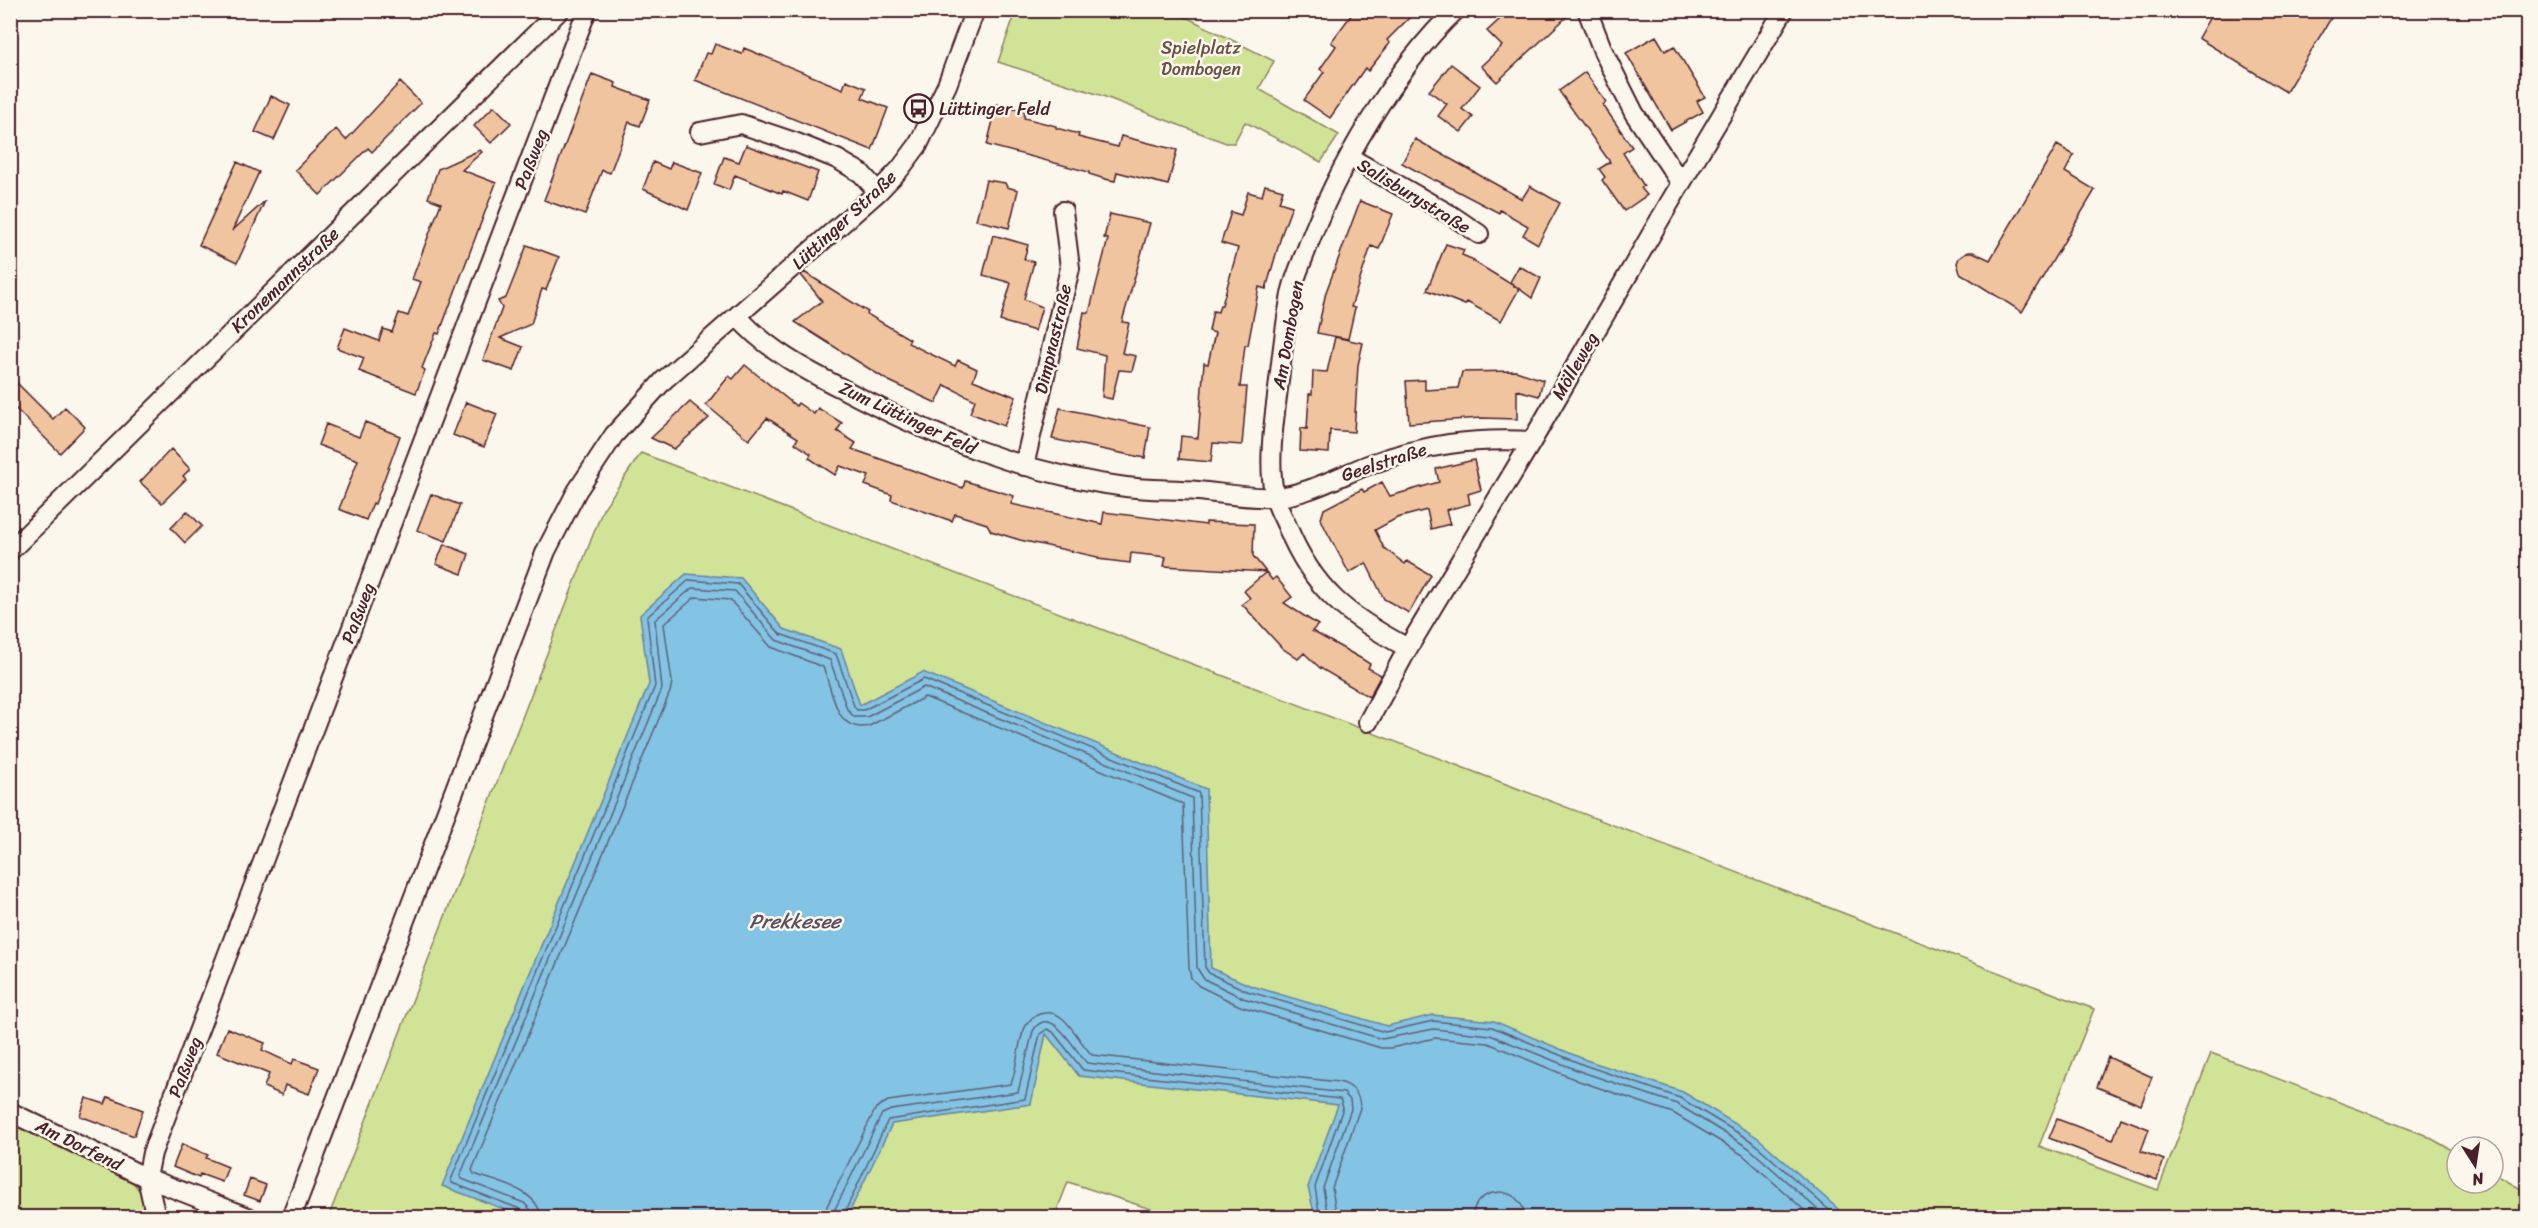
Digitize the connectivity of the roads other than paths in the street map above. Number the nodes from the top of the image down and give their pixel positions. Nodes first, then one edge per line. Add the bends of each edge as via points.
1 (560, 10) edge
2 (587, 10) edge
3 (975, 10) edge
4 (1456, 10) edge
5 (1587, 10) edge
6 (1784, 10) edge
7 (700, 132) dead end
8 (1349, 157) junction
9 (1681, 183) junction
10 (878, 192) junction
11 (1063, 211) dead end
12 (1479, 234) dead end
13 (738, 317) junction
14 (1532, 441) junction
15 (1024, 466) junction
16 (1275, 498) junction
17 (10, 551) edge
18 (1408, 648) junction
19 (1368, 722) dead end
20 (10, 1112) edge
21 (147, 1178) junction
22 (156, 1218) edge
23 (250, 1218) edge
24 (291, 1218) edge

1 - 17 street, Kronemannstraße
2 - 21 street, Paßweg via 152,1153
3 - 10 street, Lüttinger Straße via 947,85 918,145
4 - 8 street, Am Dombogen via 1411,63
5 - 9 street via 1634,113
6 - 9 street, Mölleweg
7 - 10 street via 741,124 797,142 861,173
8 - 12 street, Salisburystraße
8 - 16 street, Am Dombogen via 1316,224 1293,288 1275,415
9 - 14 street, Mölleweg
10 - 13 street, Lüttinger Straße
11 - 15 street, Dimpnastraße via 1070,268
13 - 15 street, Zum Lüttinger Feld via 752,333 843,390 952,442
13 - 24 street, Lüttinger Straße via 664,380 614,435 577,491 546,551
14 - 16 street, Geelstraße via 1470,441 1425,447
14 - 18 street, Mölleweg
15 - 16 street, Zum Lüttinger Feld via 1127,487
16 - 18 street, Am Dombogen via 1308,571 1334,600 1369,627
18 - 19 street, Mölleweg
20 - 21 street, Am Dorfend
21 - 22 street, Paßweg
21 - 23 street, Am Dorfend

